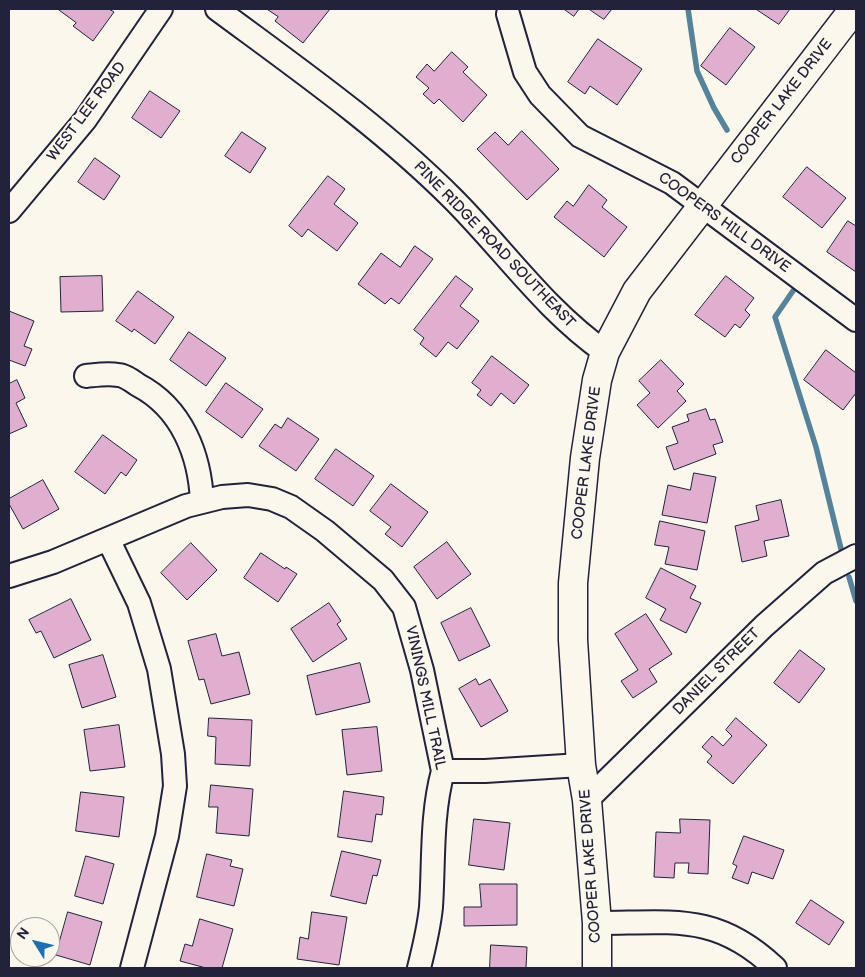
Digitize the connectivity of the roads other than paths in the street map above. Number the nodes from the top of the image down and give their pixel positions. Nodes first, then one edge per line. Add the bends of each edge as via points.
1 (161, 9) edge
2 (216, 9) edge
3 (854, 9) edge
4 (508, 14) dead end
5 (702, 204) junction
6 (9, 211) edge
7 (856, 320) edge
8 (605, 352) junction
9 (86, 376) dead end
10 (202, 502) junction
11 (108, 539) junction
12 (856, 556) edge
13 (9, 576) edge
14 (582, 765) junction
15 (444, 772) junction
16 (587, 800) junction
17 (596, 923) junction
18 (132, 968) edge
19 (419, 968) edge
20 (597, 968) edge
21 (775, 968) edge

1 - 6 street, WEST LEE ROAD via 85,120
2 - 8 street, PINE RIDGE ROAD SOUTHEAST via 390,140 454,200 549,305 582,336
3 - 5 street, COOPER LAKE DRIVE
4 - 5 street, COOPERS HILL DRIVE via 525,72 556,114 580,136 650,170
5 - 7 street, COOPERS HILL DRIVE
5 - 8 street, COOPER LAKE DRIVE via 637,291
8 - 14 street, COOPER LAKE DRIVE via 591,406 573,583 573,640
9 - 10 street via 119,374 160,398 193,447 201,477
10 - 11 street, VININGS MILL TRAIL
10 - 15 street, VININGS MILL TRAIL via 248,495 292,507 383,580 404,607 413,634
11 - 13 street, VININGS MILL TRAIL
11 - 18 street via 139,603 158,669 173,754 175,786 167,836
12 - 16 street, DANIEL STREET via 824,573 764,626
14 - 15 street
14 - 16 street, COOPER LAKE DRIVE
15 - 19 street, VININGS MILL TRAIL via 433,846 431,908
16 - 17 street, COOPER LAKE DRIVE
17 - 20 street, COOPER LAKE DRIVE
17 - 21 street via 688,923 713,928 739,940

